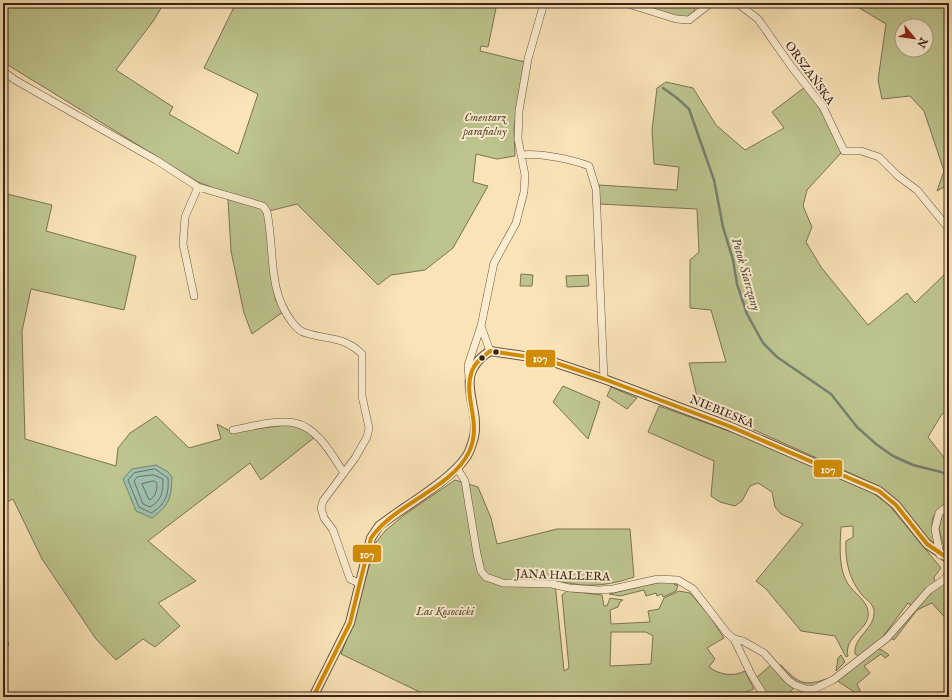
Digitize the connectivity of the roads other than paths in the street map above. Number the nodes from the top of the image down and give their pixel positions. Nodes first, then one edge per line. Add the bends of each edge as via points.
1 (544, 3) edge
2 (625, 3) edge
3 (711, 3) edge
4 (737, 3) edge
5 (3, 71) edge
6 (521, 154) junction
7 (198, 187) junction
8 (949, 229) edge
9 (194, 296) dead end
10 (481, 326) junction
11 (490, 351) junction
12 (469, 378) junction
13 (604, 379) junction
14 (233, 430) dead end
15 (457, 468) junction
16 (344, 473) junction
17 (949, 505) edge
18 (940, 555) junction
19 (949, 559) edge
20 (949, 571) edge
21 (359, 583) junction
22 (734, 639) junction
23 (313, 697) edge
24 (765, 697) edge

1 - 6 street via 528,59 521,96 518,125
2 - 3 street via 689,20
4 - 8 street, ORSZAŃSKA via 758,19 823,107 844,151 862,151 879,156 898,176 917,190
5 - 7 street
6 - 10 street via 525,175 521,207 516,223 494,264
6 - 13 street via 580,162 590,166 596,189
7 - 9 street via 186,216 183,244
7 - 16 street via 263,206 268,212 270,223 275,290 286,314 304,333 349,342 362,354 362,396 369,428 363,446
10 - 11 street
10 - 12 street via 468,365
11 - 12 street via 474,365
11 - 13 street, NIEBIESKA via 544,359
12 - 15 street via 474,436 466,457
13 - 18 street, NIEBIESKA via 729,426 879,490 896,505 927,544
14 - 16 street via 295,423 321,440
15 - 21 street via 380,526 371,538
15 - 22 street, JANA HALLERA via 465,481 477,554 481,571 486,577 504,583 552,584 599,590 658,579 678,580 693,589
16 - 21 street via 323,501 321,508 324,518 333,530 350,579
17 - 18 street via 939,513 935,529
18 - 19 street, NIEBIESKA
20 - 22 street via 945,579 929,590 887,638 833,680 814,689 796,685 788,680 764,653 743,640
21 - 23 street via 350,623
22 - 24 street, JANA HALLERA

